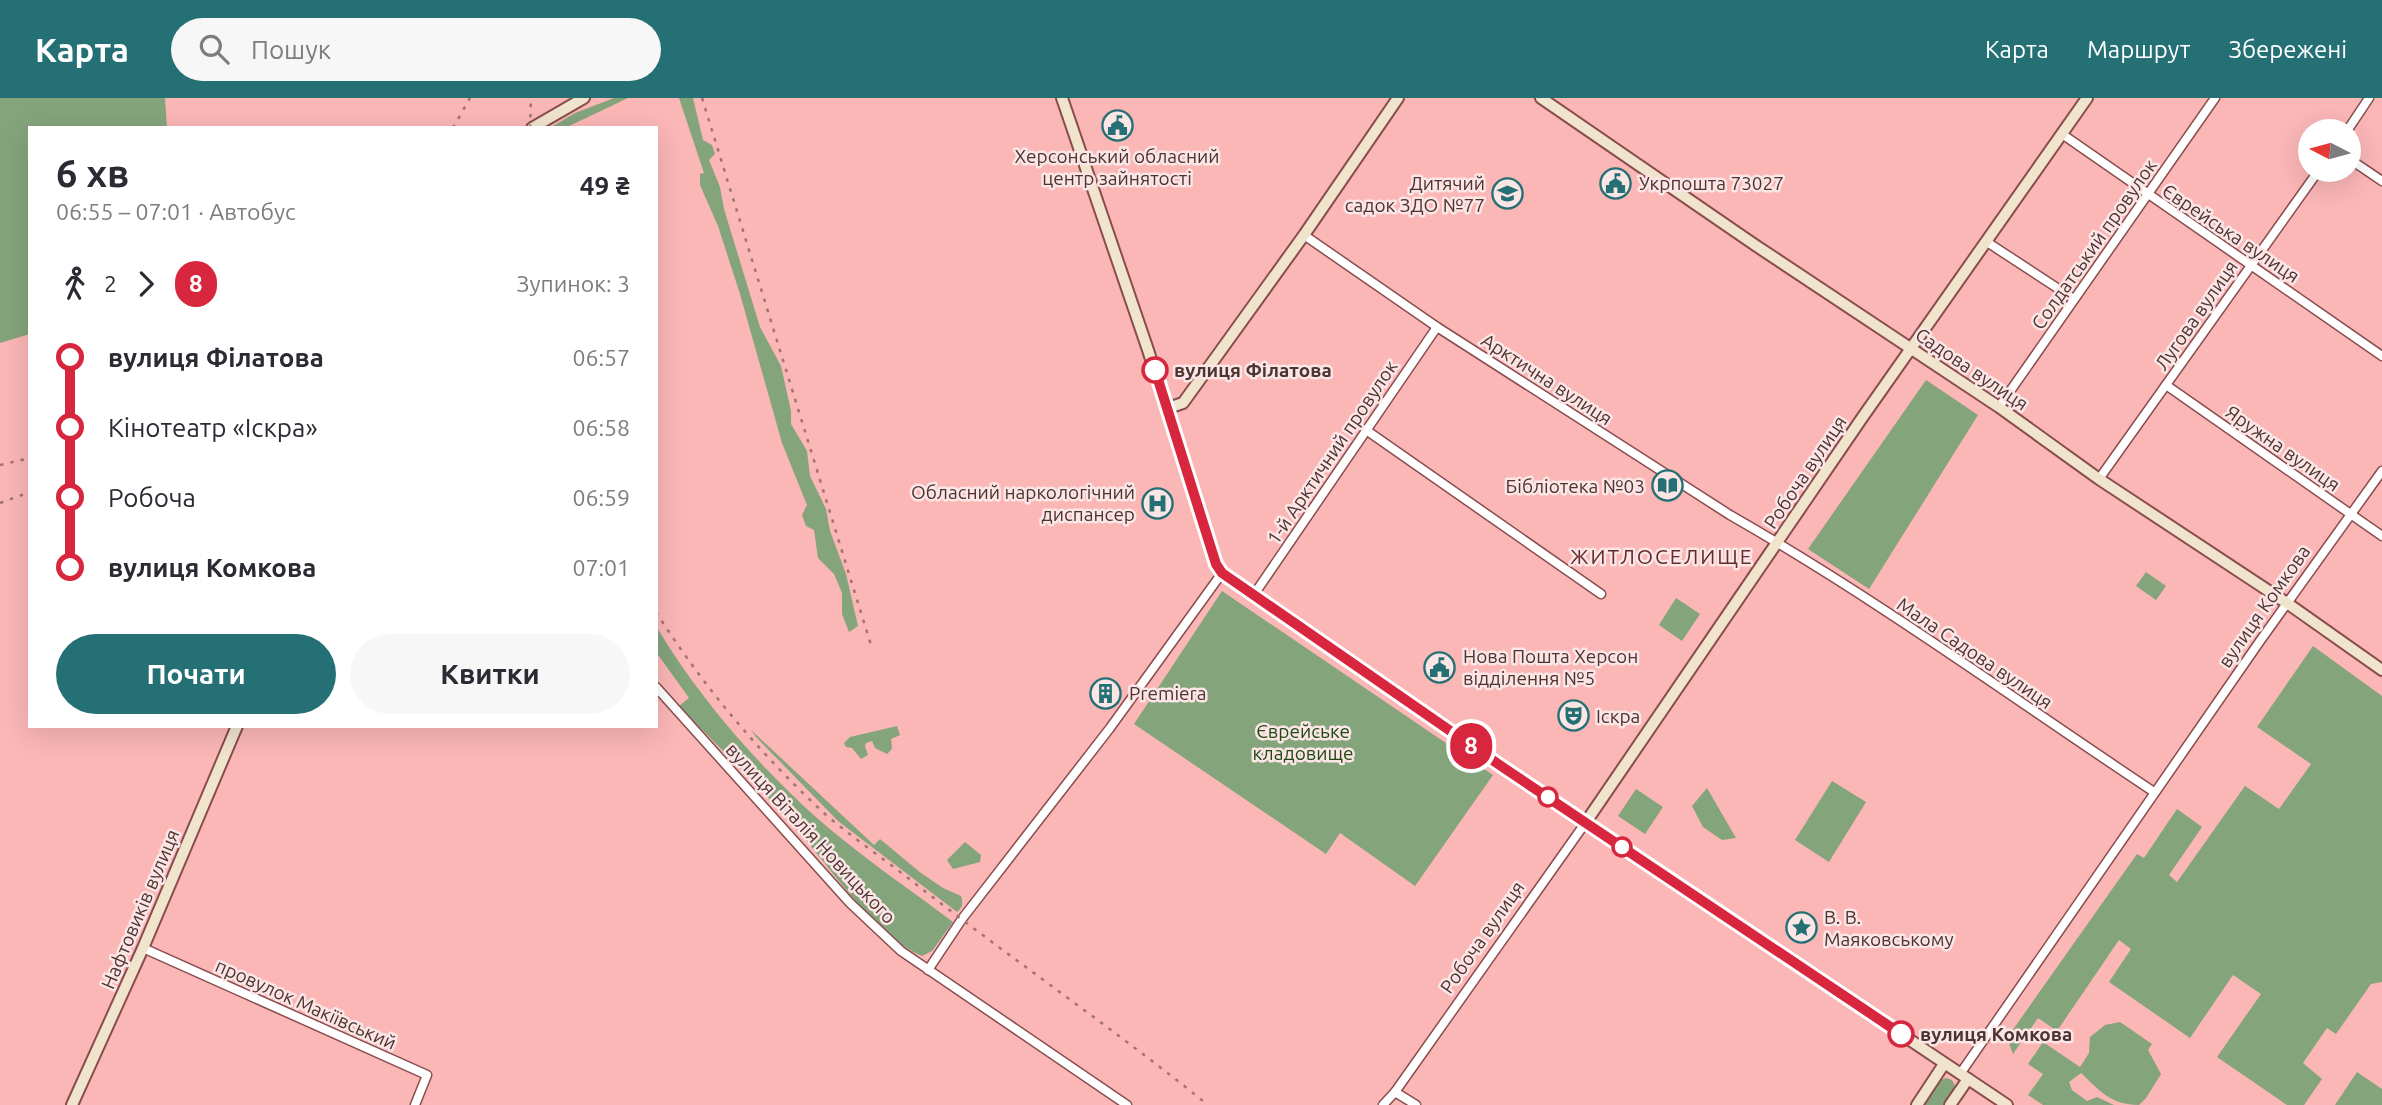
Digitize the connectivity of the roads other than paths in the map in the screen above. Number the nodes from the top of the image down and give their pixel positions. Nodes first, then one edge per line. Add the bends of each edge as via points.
1 (584, 98) edge
2 (1062, 98) edge
3 (1398, 98) edge
4 (1541, 98) edge
5 (2087, 98) edge
6 (2215, 98) edge
7 (2370, 98) edge
8 (2355, 119) edge
9 (536, 126) edge
10 (2062, 134) junction
11 (2361, 167) edge
12 (2382, 181) edge
13 (2310, 182) edge
14 (2147, 195) junction
15 (1304, 235) junction
16 (1987, 242) junction
17 (2251, 265) junction
18 (2074, 299) junction
19 (1437, 327) junction
20 (1911, 348) junction
21 (2382, 356) edge
22 (2166, 385) junction
23 (1999, 407) junction
24 (1168, 408) junction
25 (1366, 430) junction
26 (2382, 471) edge
27 (2099, 479) junction
28 (2351, 514) junction
29 (2382, 536) edge
30 (1778, 542) junction
31 (1222, 573) junction
32 (1601, 594) dead end
33 (1253, 596) junction
34 (2287, 603) junction
35 (2382, 670) edge
36 (658, 689) edge
37 (236, 728) edge
38 (2154, 792) junction
39 (1586, 822) junction
40 (143, 948) junction
41 (928, 970) junction
42 (1944, 1064) junction
43 (1964, 1076) junction
44 (1395, 1092) junction
45 (72, 1105) edge
46 (415, 1105) edge
47 (1127, 1105) edge
48 (1383, 1105) edge
49 (1416, 1105) edge
50 (1917, 1105) edge
51 (1950, 1105) edge
52 (2007, 1105) edge

1 - 9 street
2 - 24 street
3 - 15 street
4 - 20 street, Садова вулиця
5 - 10 street, Робоча вулиця
6 - 14 street, Солдатський провулок
7 - 8 street
10 - 14 street, Єврейська вулиця
10 - 16 street, Робоча вулиця
11 - 12 street
13 - 17 street, Лугова вулиця
14 - 17 street, Єврейська вулиця
14 - 18 street, Солдатський провулок
15 - 19 street, Арктична вулиця
15 - 24 street via 1183,402
16 - 18 street
16 - 20 street, Робоча вулиця
17 - 21 street, Єврейська вулиця
17 - 22 street, Лугова вулиця
18 - 23 street, Солдатський провулок
19 - 25 street, 1-й Арктичний провулок
19 - 30 street, Арктична вулиця
20 - 23 street, Садова вулиця
20 - 30 street, Робоча вулиця
22 - 27 street, Лугова вулиця
22 - 28 street, Яружна вулиця
23 - 27 street, Садова вулиця
24 - 31 street
25 - 32 street
25 - 33 street, 1-й Арктичний провулок
26 - 28 street, вулиця Комкова
27 - 34 street, Садова вулиця
28 - 29 street, Яружна вулиця
28 - 34 street, вулиця Комкова
30 - 38 street, Мала Садова вулиця
30 - 39 street, Робоча вулиця
31 - 33 street
31 - 41 street
33 - 39 street
34 - 35 street, Садова вулиця
34 - 38 street, вулиця Комкова
36 - 41 street, вулиця Віталія Новицького via 850,903
37 - 40 street, Нафтовиків вулиця
38 - 43 street, вулиця Комкова
39 - 42 street
39 - 44 street, Робоча вулиця
40 - 45 street, Нафтовиків вулиця
40 - 46 street, провулок Макіївський via 427,1075
41 - 47 street, вулиця Віталія Новицького
42 - 43 street
42 - 50 street
43 - 51 street, вулиця Комкова
43 - 52 street
44 - 48 street, Робоча вулиця
44 - 49 street

